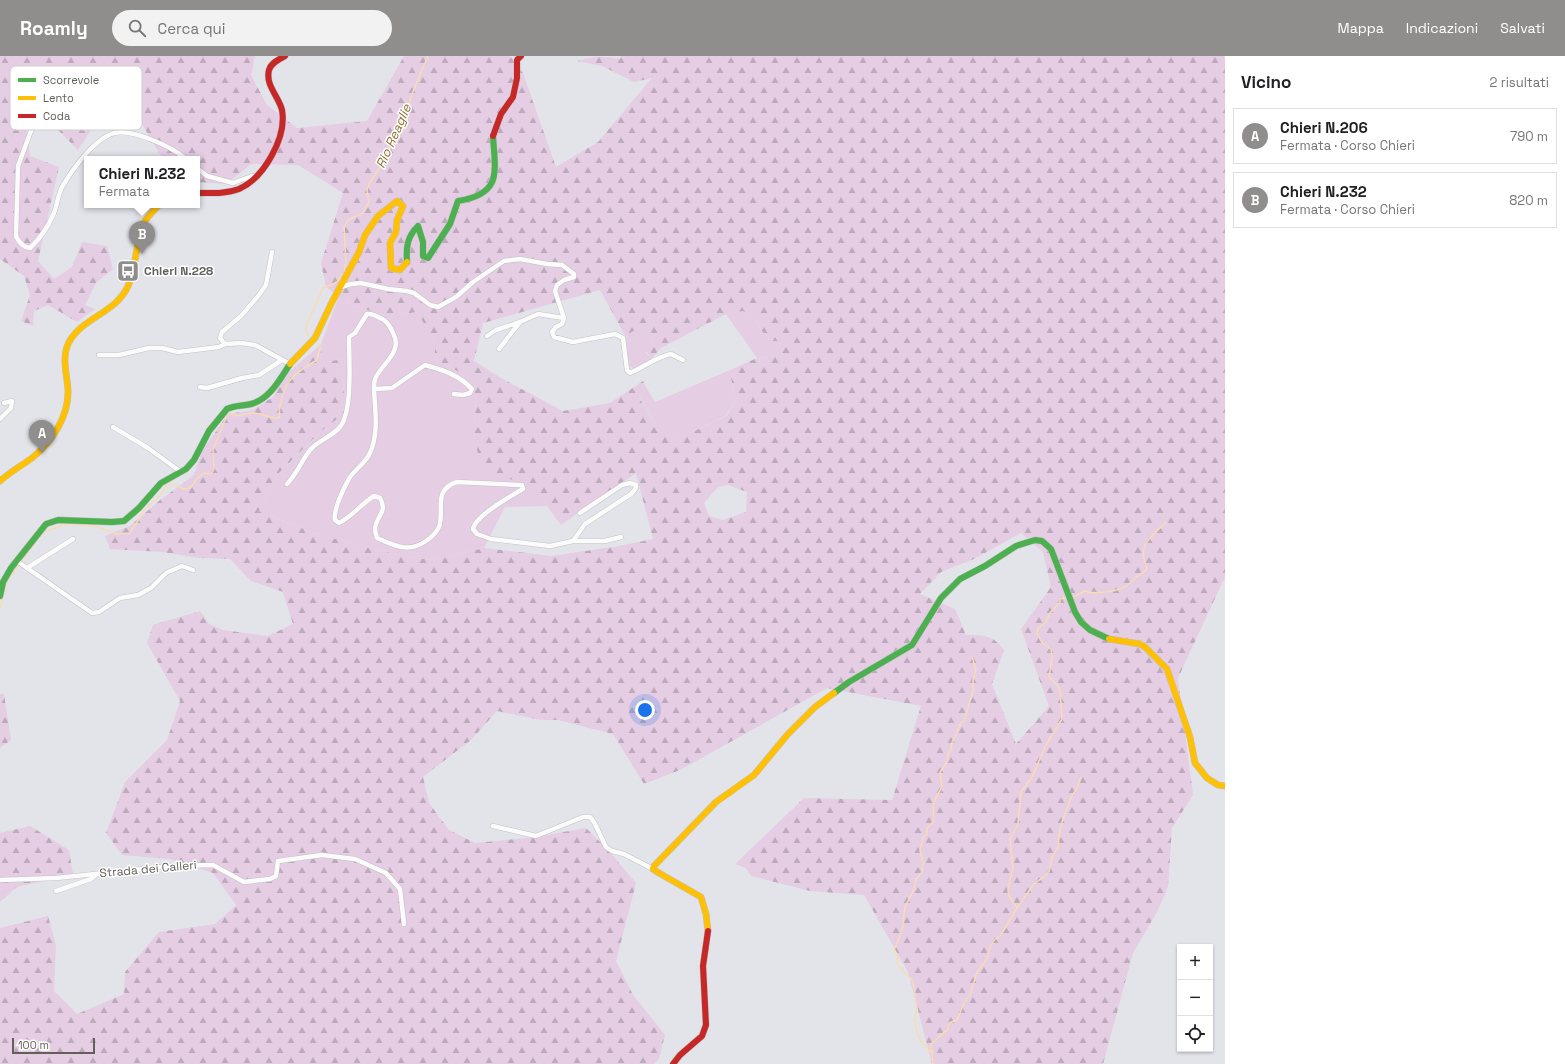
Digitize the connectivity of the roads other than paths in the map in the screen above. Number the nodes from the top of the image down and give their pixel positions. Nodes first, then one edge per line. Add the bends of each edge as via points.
1 (284, 56) edge
2 (521, 56) edge
3 (31, 130) edge
4 (182, 156) edge
5 (200, 170) edge
6 (256, 178) junction
7 (200, 193) edge
8 (157, 208) edge
9 (272, 252) dead end
10 (341, 287) junction
11 (564, 318) junction
12 (520, 322) junction
13 (487, 336) dead end
14 (225, 344) junction
15 (499, 349) dead end
16 (99, 355) dead end
17 (282, 360) junction
18 (683, 360) dead end
19 (290, 364) junction
20 (200, 387) dead end
21 (374, 389) junction
22 (454, 394) dead end
23 (4, 403) dead end
24 (0, 419) edge
25 (114, 427) dead end
26 (181, 472) junction
27 (0, 481) edge
28 (288, 484) dead end
29 (580, 514) dead end
30 (621, 536) dead end
31 (73, 539) dead end
32 (573, 542) junction
33 (17, 561) junction
34 (25, 567) junction
35 (193, 570) dead end
36 (0, 596) edge
37 (1225, 786) edge
38 (493, 826) dead end
39 (653, 869) junction
40 (98, 874) junction
41 (0, 880) edge
42 (56, 891) dead end
43 (404, 924) dead end
44 (673, 1064) edge

1 - 6 street via 273,64 269,74 271,86 282,110 280,137 265,167
2 - 10 street via 517,60 513,97 501,114 493,136 496,169 491,186 480,195 458,201 449,230 428,258 423,256 423,242 418,226 411,232 406,244 407,263 400,270 391,268 390,243 396,232 397,220 403,206 397,201 378,216 365,235
3 - 4 street via 18,166 16,236 25,247 30,248 41,237 54,213 62,188 88,150 112,133 151,138
5 - 6 street via 207,176 233,183 252,176
6 - 7 street via 238,189
8 - 27 street via 145,223 125,294 112,307 78,330 66,349 64,356 68,399 60,425 47,445
9 - 14 street via 266,285 241,316 222,332 220,338
10 - 11 street via 361,283 407,291 438,307 456,297 504,261 520,259 562,265 574,274 574,277 558,285 555,291
10 - 19 street via 315,338
11 - 12 street via 538,314
11 - 18 street via 562,324 552,332 554,337 573,342 615,334 623,338 627,370 630,373 670,354
12 - 13 street via 496,330
12 - 15 street
14 - 16 street via 178,352 149,348 119,355
14 - 17 street via 255,345
17 - 19 street
17 - 20 street via 259,375 207,388
19 - 26 street via 271,392 260,400 227,409 209,431 194,460
21 - 22 street via 392,388 425,365 447,370 472,389 470,393 463,395
21 - 28 street via 375,378 397,345 390,326 371,313 367,314 355,333 349,337 349,398 344,422 339,429 311,449
21 - 32 street via 375,437 369,455 350,478 342,493 334,515 335,520 340,523 349,518 374,496 380,498 383,511 375,529 377,538 408,548 419,546 433,536 439,526 441,498 450,484 457,482 522,485 523,489 496,505 474,524 473,529 477,534 491,539 550,546
23 - 24 street via 12,401 11,408
25 - 26 street
26 - 33 street via 160,483 139,508 124,520 58,520 46,524
29 - 32 street via 622,485 636,485 631,494 585,524
30 - 32 street via 605,541
31 - 34 street
33 - 34 street
33 - 36 street via 3,582
34 - 35 street via 92,613 99,612 120,598 138,595 151,588 166,573 182,566
37 - 39 street via 1207,778 1195,763 1190,737 1167,669 1140,644 1110,639 1090,630 1081,622 1051,549 1047,544 1035,540 1016,546 960,579 941,598 912,645 850,682 815,707 788,734 754,775 716,802
38 - 39 street via 536,836 583,817 590,817 606,847
39 - 44 street via 701,897 708,932 703,966 706,1025 702,1036
40 - 41 street, Strada dei Calleri
40 - 42 street via 91,879
40 - 43 street, Strada dei Calleri via 172,866 213,865 244,882 276,876 278,861 322,856 355,859 386,873 400,888

